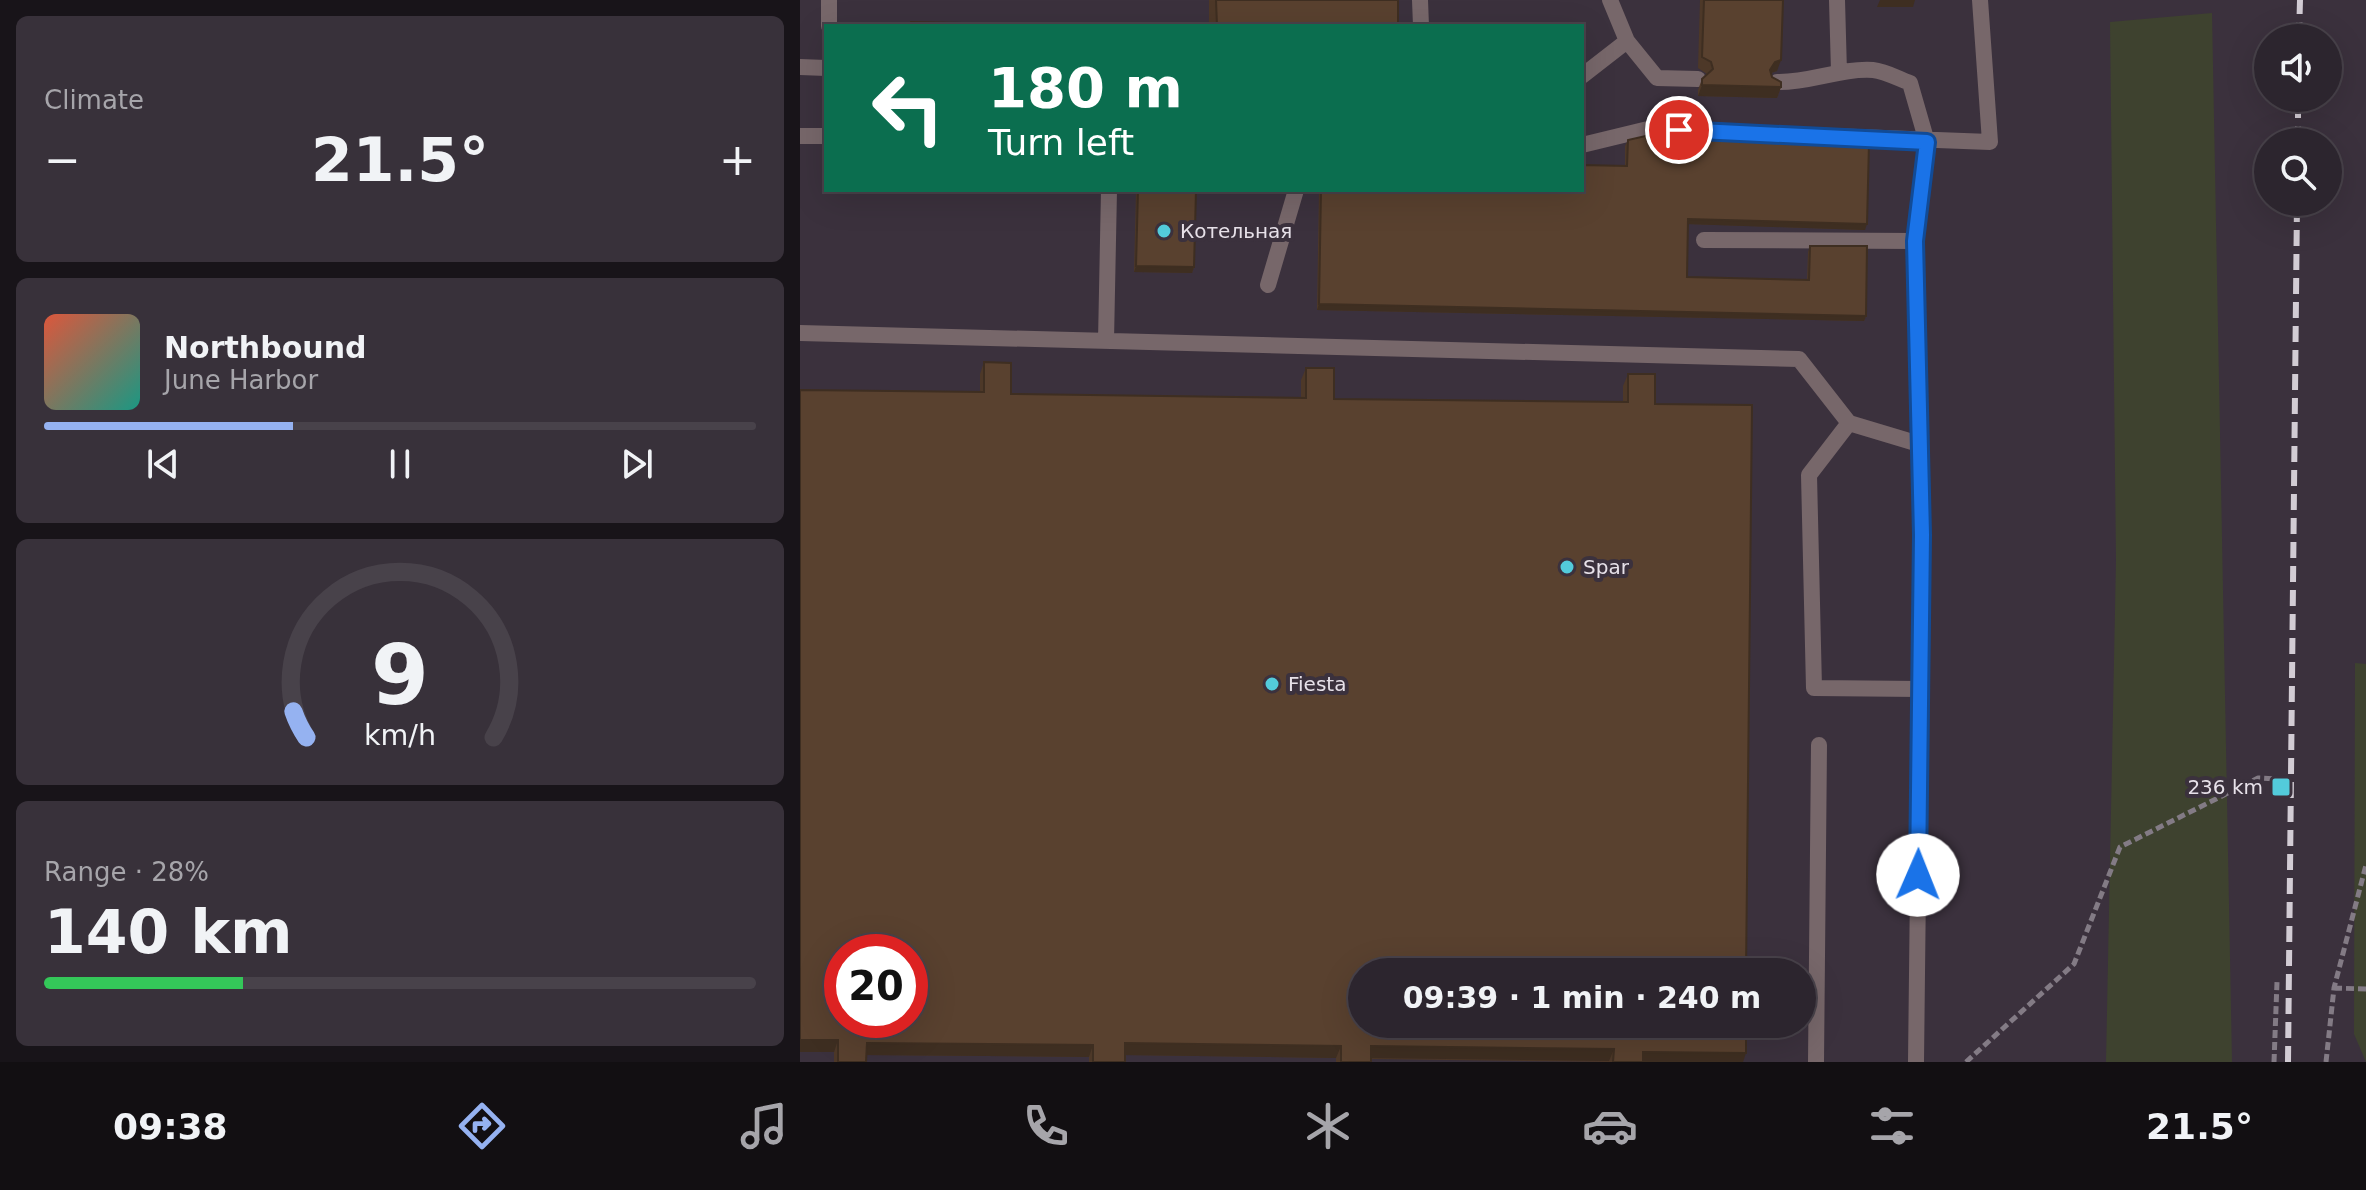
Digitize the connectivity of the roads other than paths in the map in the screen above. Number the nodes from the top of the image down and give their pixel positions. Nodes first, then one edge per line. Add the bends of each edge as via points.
1 (829, 0) edge
2 (1420, 0) edge
3 (1610, 0) edge
4 (1837, 0) edge
5 (1980, 0) edge
6 (829, 24) edge
7 (1421, 24) edge
8 (1627, 41) junction
9 (800, 67) edge
10 (824, 68) edge
11 (1839, 72) junction
12 (1584, 74) edge
13 (1698, 79) edge
14 (1777, 82) edge
15 (800, 136) edge
16 (824, 136) edge
17 (1927, 142) junction
18 (1584, 145) edge
19 (1109, 192) edge
20 (1295, 192) edge
21 (1704, 240) dead end
22 (1915, 241) junction
23 (1268, 285) dead end
24 (800, 333) edge
25 (1106, 341) junction
26 (1849, 423) junction
27 (1919, 444) junction
28 (1920, 689) junction
29 (1819, 745) dead end
30 (1816, 1062) edge
31 (1916, 1062) edge

1 - 6 lane
2 - 7 lane
3 - 8 lane
4 - 11 lane
5 - 17 lane via 1990,142
8 - 12 lane
8 - 13 lane via 1657,78
9 - 10 lane
11 - 14 lane via 1797,83
11 - 17 lane via 1876,70 1910,83
15 - 16 lane
17 - 18 lane via 1648,129
17 - 22 lane
19 - 25 lane
20 - 23 lane
21 - 22 lane
22 - 27 lane
24 - 25 lane
25 - 26 lane via 1799,359
26 - 27 lane
26 - 28 lane via 1809,475 1814,688
27 - 28 lane
28 - 31 lane
29 - 30 lane

